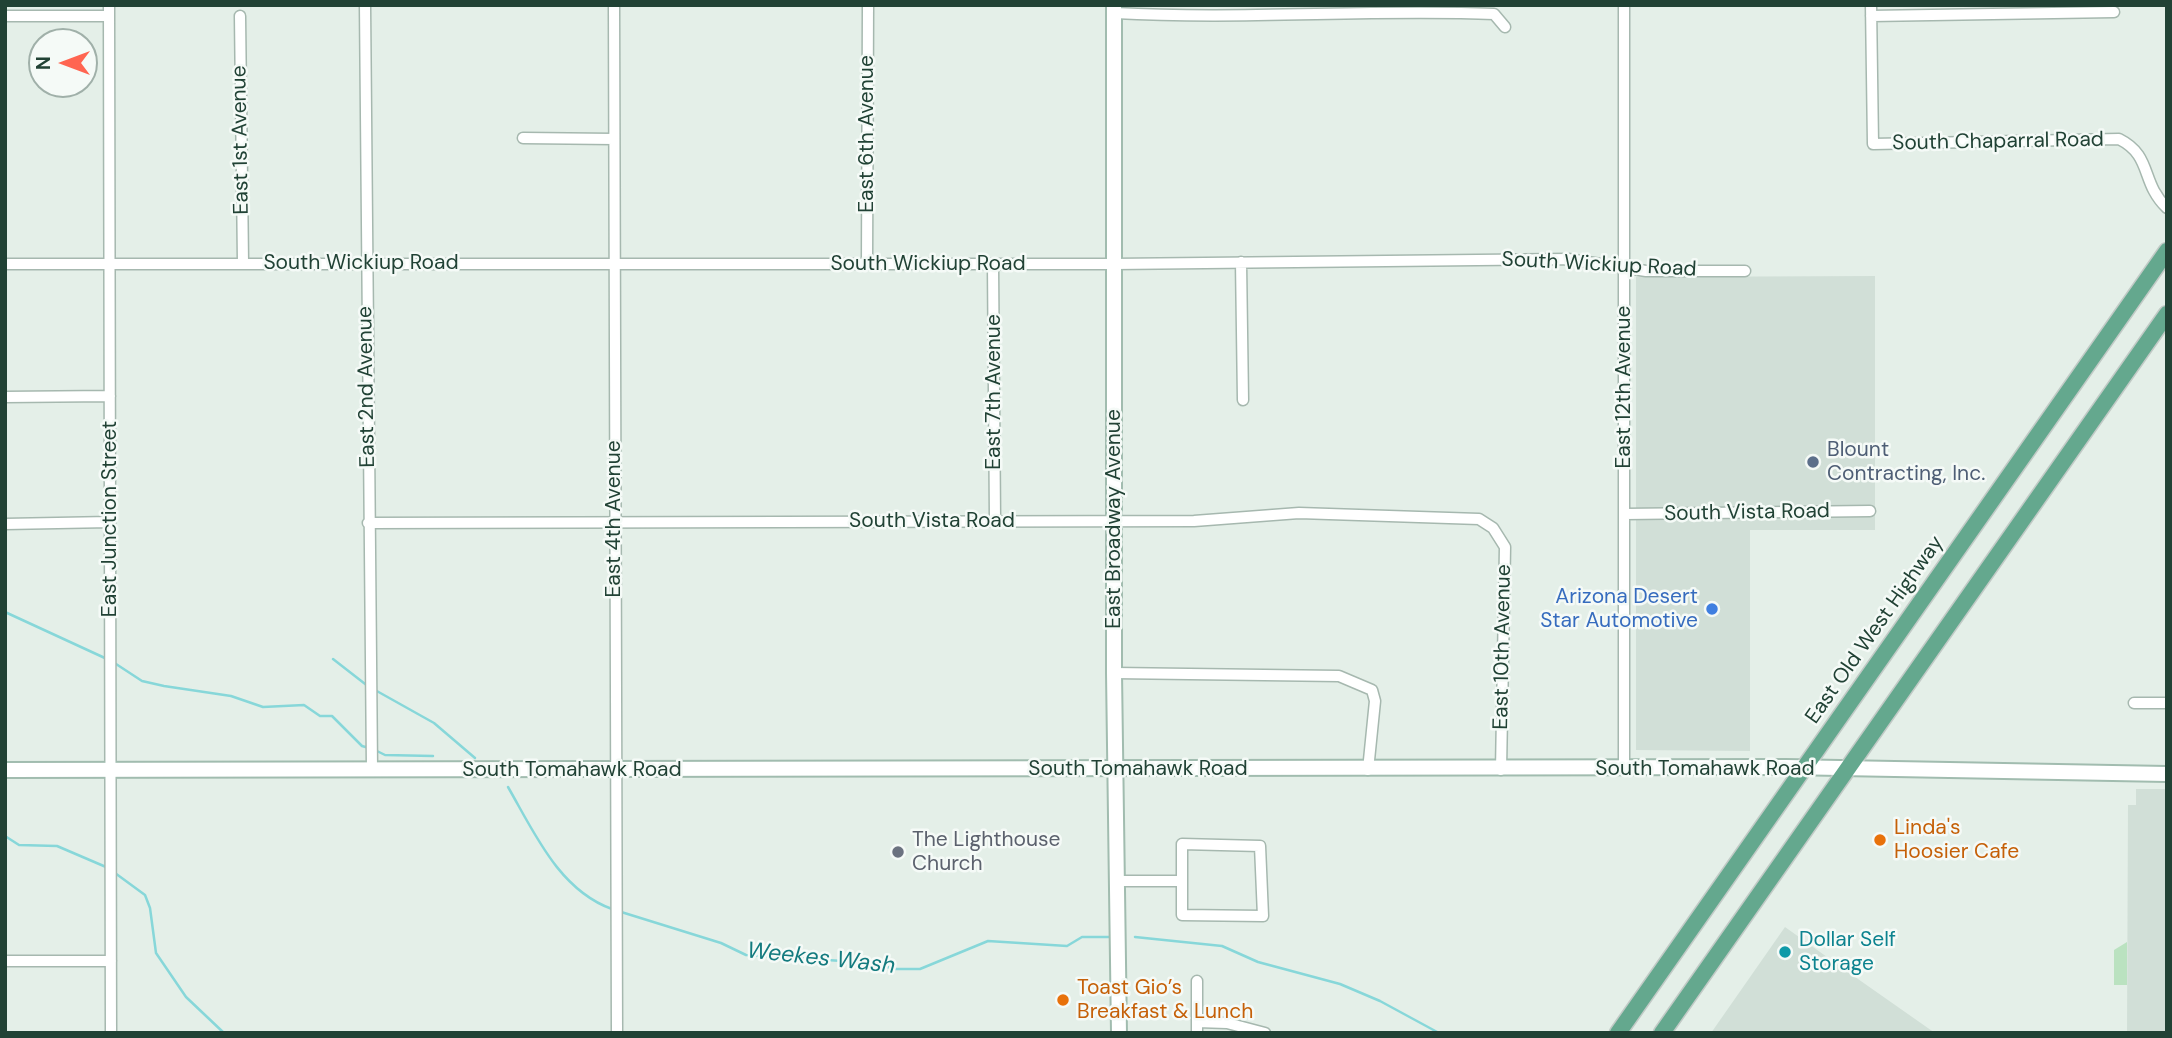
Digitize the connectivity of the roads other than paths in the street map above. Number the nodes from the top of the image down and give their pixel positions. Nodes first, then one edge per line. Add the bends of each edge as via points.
1 (365, 5) edge
2 (614, 5) edge
3 (867, 5) edge
4 (1624, 5) edge
5 (1114, 9) edge
6 (1871, 10) edge
7 (109, 11) edge
8 (2114, 12) dead end
9 (5, 16) edge
10 (240, 16) dead end
11 (1505, 27) dead end
12 (523, 138) dead end
13 (614, 139) junction
14 (2167, 208) edge
15 (2167, 251) edge
16 (1241, 262) junction
17 (243, 263) junction
18 (365, 263) junction
19 (614, 263) junction
20 (5, 264) edge
21 (110, 264) junction
22 (867, 264) junction
23 (993, 264) junction
24 (1114, 264) junction
25 (1624, 268) junction
26 (1745, 271) dead end
27 (2167, 314) edge
28 (110, 396) junction
29 (5, 397) edge
30 (1243, 400) dead end
31 (1870, 511) dead end
32 (1625, 514) junction
33 (995, 521) junction
34 (614, 522) junction
35 (1115, 522) junction
36 (110, 523) junction
37 (368, 523) junction
38 (5, 524) edge
39 (1493, 528) joint
40 (1114, 673) junction
41 (2134, 703) dead end
42 (2167, 703) edge
43 (1118, 768) junction
44 (1804, 768) junction
45 (372, 769) junction
46 (1624, 769) junction
47 (1847, 769) junction
48 (110, 770) junction
49 (615, 770) junction
50 (1368, 770) junction
51 (1501, 770) junction
52 (5, 771) edge
53 (2167, 774) edge
54 (1118, 881) junction
55 (1180, 881) junction
56 (5, 961) edge
57 (111, 961) junction
58 (1197, 981) dead end
59 (1197, 1027) edge
60 (111, 1033) edge
61 (617, 1033) edge
62 (1119, 1033) edge
63 (1265, 1033) edge
64 (1618, 1033) edge
65 (1662, 1033) edge

1 - 18 street, East 2nd Avenue
2 - 13 street, East 4th Avenue
3 - 22 street, East 6th Avenue
4 - 25 street, East 12th Avenue
5 - 11 street via 1206,17 1494,14
5 - 24 main road, East Broadway Avenue
6 - 8 street
6 - 14 street, South Chaparral Road via 1872,144 2119,139 2135,147 2142,157 2147,180
7 - 9 street
7 - 21 street, East Junction Street
10 - 17 street, East 1st Avenue
12 - 13 street
13 - 19 street, East 4th Avenue
15 - 44 main road, East Old West Highway
16 - 24 street, South Wickiup Road
16 - 25 street, South Wickiup Road via 1568,259
16 - 30 street
17 - 18 street, South Wickiup Road
17 - 21 street, South Wickiup Road
18 - 19 street, South Wickiup Road
18 - 37 street, East 2nd Avenue
19 - 22 street, South Wickiup Road
19 - 34 street, East 4th Avenue
20 - 21 street, South Wickiup Road
21 - 28 street, East Junction Street
22 - 23 street, South Wickiup Road
23 - 24 street, South Wickiup Road
23 - 33 street, East 7th Avenue
24 - 35 main road, East Broadway Avenue
25 - 26 street, South Wickiup Road
25 - 32 street, East 12th Avenue
27 - 47 main road
28 - 29 street
28 - 36 street, East Junction Street
31 - 32 street, South Vista Road
32 - 46 street, East 12th Avenue
33 - 34 street, South Vista Road
33 - 35 street, South Vista Road
34 - 37 street, South Vista Road
34 - 49 street, East 4th Avenue
35 - 39 street, South Vista Road via 1299,513 1479,519
35 - 40 main road, East Broadway Avenue
36 - 38 street
36 - 48 street, East Junction Street
37 - 45 street, East 2nd Avenue
39 - 51 street, East 10th Avenue via 1505,547
40 - 43 main road, East Broadway Avenue
40 - 50 street via 1339,676 1373,690
41 - 42 street
43 - 49 main road, South Tomahawk Road
43 - 50 main road, South Tomahawk Road
43 - 54 main road, East Broadway Avenue
44 - 46 main road, South Tomahawk Road
44 - 47 main road, South Tomahawk Road
44 - 64 main road, East Old West Highway
45 - 48 main road, South Tomahawk Road
45 - 49 main road, South Tomahawk Road
46 - 51 main road, South Tomahawk Road
47 - 53 main road, South Tomahawk Road
47 - 65 main road
48 - 52 main road, South Tomahawk Road
48 - 57 street, East Junction Street
49 - 61 street, East 4th Avenue
50 - 51 main road, South Tomahawk Road
54 - 55 street
54 - 62 main road, East Broadway Avenue
55 - 55 street via 1182,915 1262,916 1260,846 1182,844
56 - 57 street
57 - 60 street, East Junction Street
58 - 59 street
59 - 63 street via 1227,1023

